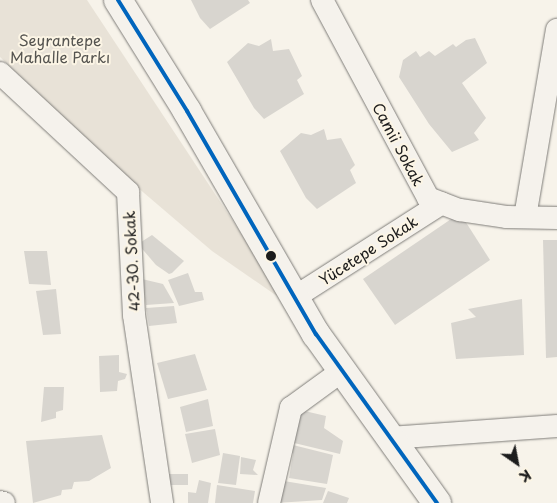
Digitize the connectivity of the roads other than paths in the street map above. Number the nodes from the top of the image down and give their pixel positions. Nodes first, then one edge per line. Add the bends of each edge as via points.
1 (118, 0) edge
2 (322, 0) edge
3 (557, 30) edge
4 (0, 73) edge
5 (442, 203) junction
6 (525, 217) junction
7 (557, 218) edge
8 (295, 297) junction
9 (342, 371) junction
10 (557, 426) edge
11 (390, 438) junction
12 (0, 502) edge
13 (4, 503) edge
14 (162, 503) edge
15 (269, 503) edge
16 (437, 503) edge

1 - 8 street
2 - 5 street, Camii Sokak via 428,198
3 - 6 street
4 - 14 street, 42-30. Sokak via 128,192 134,315
5 - 6 street, Camii Sokak via 460,210
5 - 8 street, Yücetepe Sokak
6 - 7 street, Camii Sokak
8 - 9 street
9 - 11 street
9 - 15 street via 291,408
10 - 11 street
11 - 16 street
12 - 13 street

